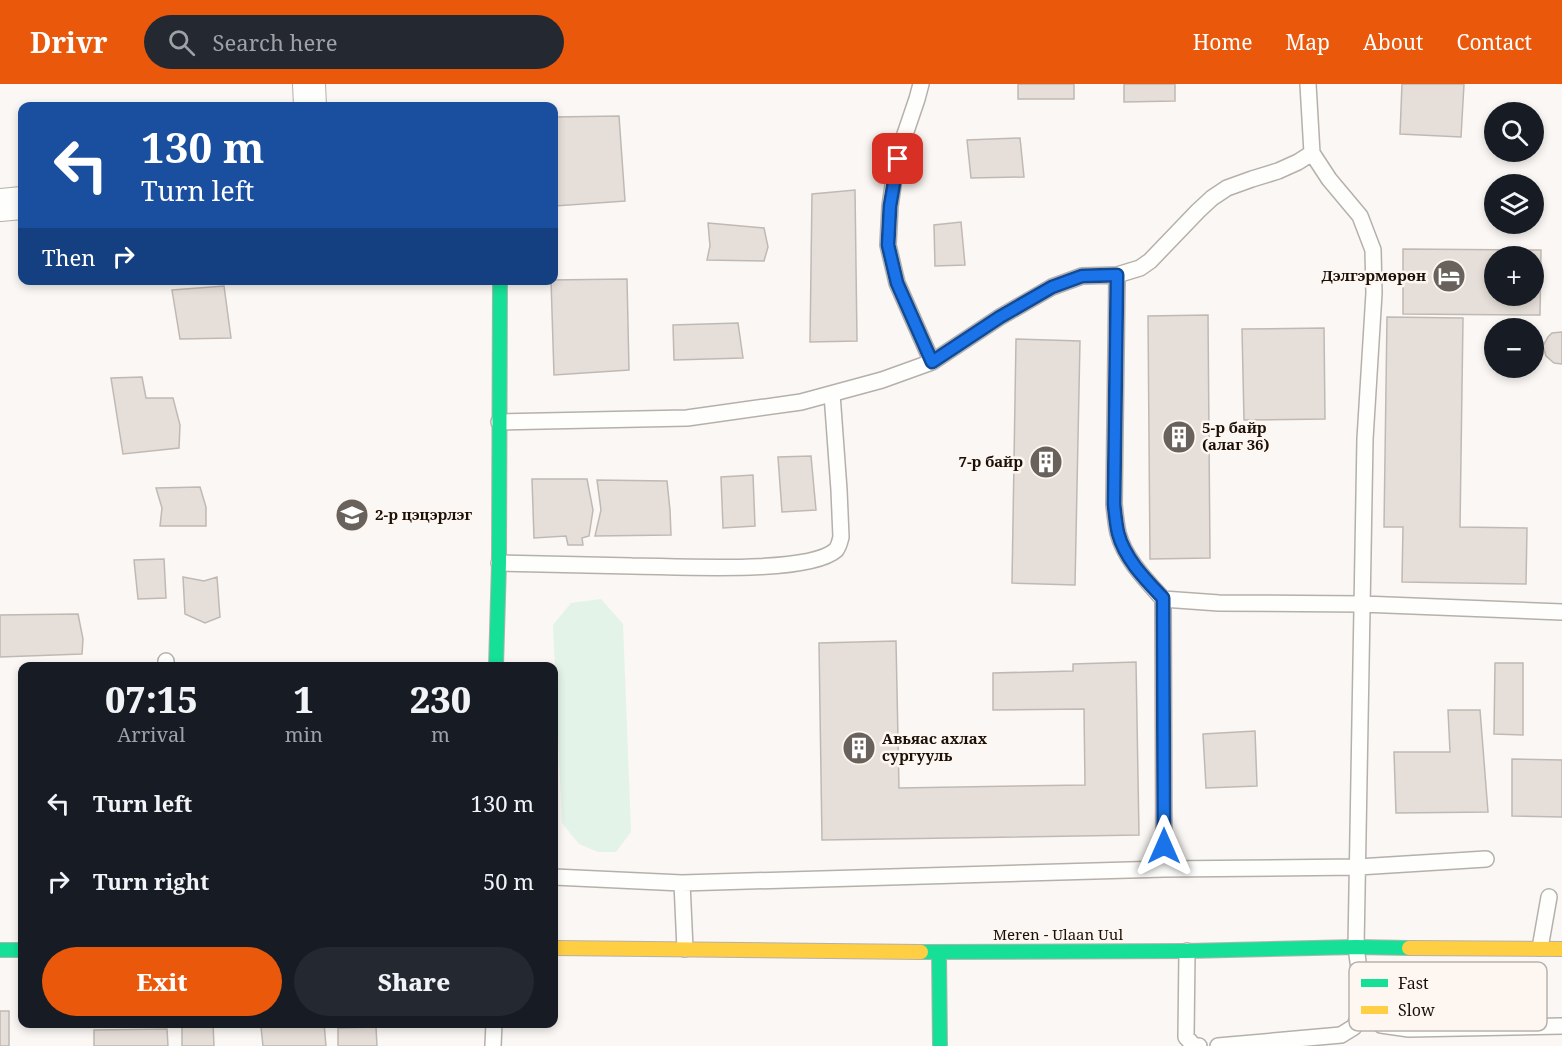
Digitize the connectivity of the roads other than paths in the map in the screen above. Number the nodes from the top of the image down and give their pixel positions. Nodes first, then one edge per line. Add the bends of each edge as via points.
1 (309, 84) edge
2 (921, 84) edge
3 (1308, 84) edge
4 (310, 102) edge
5 (1312, 153) junction
6 (18, 204) edge
7 (0, 206) edge
8 (1117, 275) junction
9 (500, 285) edge
10 (932, 362) junction
11 (832, 394) junction
12 (499, 422) junction
13 (499, 563) junction
14 (1163, 598) junction
15 (1362, 604) junction
16 (1562, 612) edge
17 (496, 662) edge
18 (1486, 858) dead end
19 (1358, 867) junction
20 (1164, 869) junction
21 (558, 877) edge
22 (682, 883) junction
23 (1549, 897) dead end
24 (1356, 947) junction
25 (558, 948) edge
26 (1540, 948) junction
27 (685, 949) junction
28 (1562, 949) edge
29 (0, 950) edge
30 (18, 950) edge
31 (1187, 951) junction
32 (939, 952) junction
33 (1358, 962) edge
34 (1547, 1026) edge
35 (1562, 1026) edge
36 (494, 1028) edge
37 (1349, 1030) edge
38 (493, 1046) edge
39 (940, 1046) edge
40 (1199, 1046) edge
41 (1218, 1046) edge

1 - 4 street
2 - 10 lane via 895,172 888,245 897,283
3 - 5 lane
5 - 8 lane via 1278,171 1227,188 1198,211 1150,261
5 - 15 lane via 1360,216 1373,250
6 - 7 street
8 - 10 lane via 1082,276 1052,287
8 - 14 lane via 1114,504 1118,533 1129,557
9 - 12 street
10 - 11 lane
11 - 12 lane via 687,418
11 - 13 lane via 841,537 836,550 825,556 743,568
12 - 13 street
13 - 17 street
14 - 15 lane via 1219,603
14 - 20 lane
15 - 16 lane
15 - 19 lane
18 - 19 lane
19 - 20 lane
19 - 24 lane
20 - 22 lane
21 - 22 lane
22 - 27 lane
23 - 26 lane
24 - 26 street, Meren - Ulaan Uul
24 - 31 street, Meren - Ulaan Uul
24 - 33 lane
25 - 27 street, Meren - Ulaan Uul
26 - 28 street, Meren - Ulaan Uul
27 - 32 street, Meren - Ulaan Uul
29 - 30 street
31 - 32 street, Meren - Ulaan Uul
31 - 40 lane via 1186,1037
32 - 39 street
34 - 35 lane
36 - 38 lane
37 - 41 lane via 1341,1035

